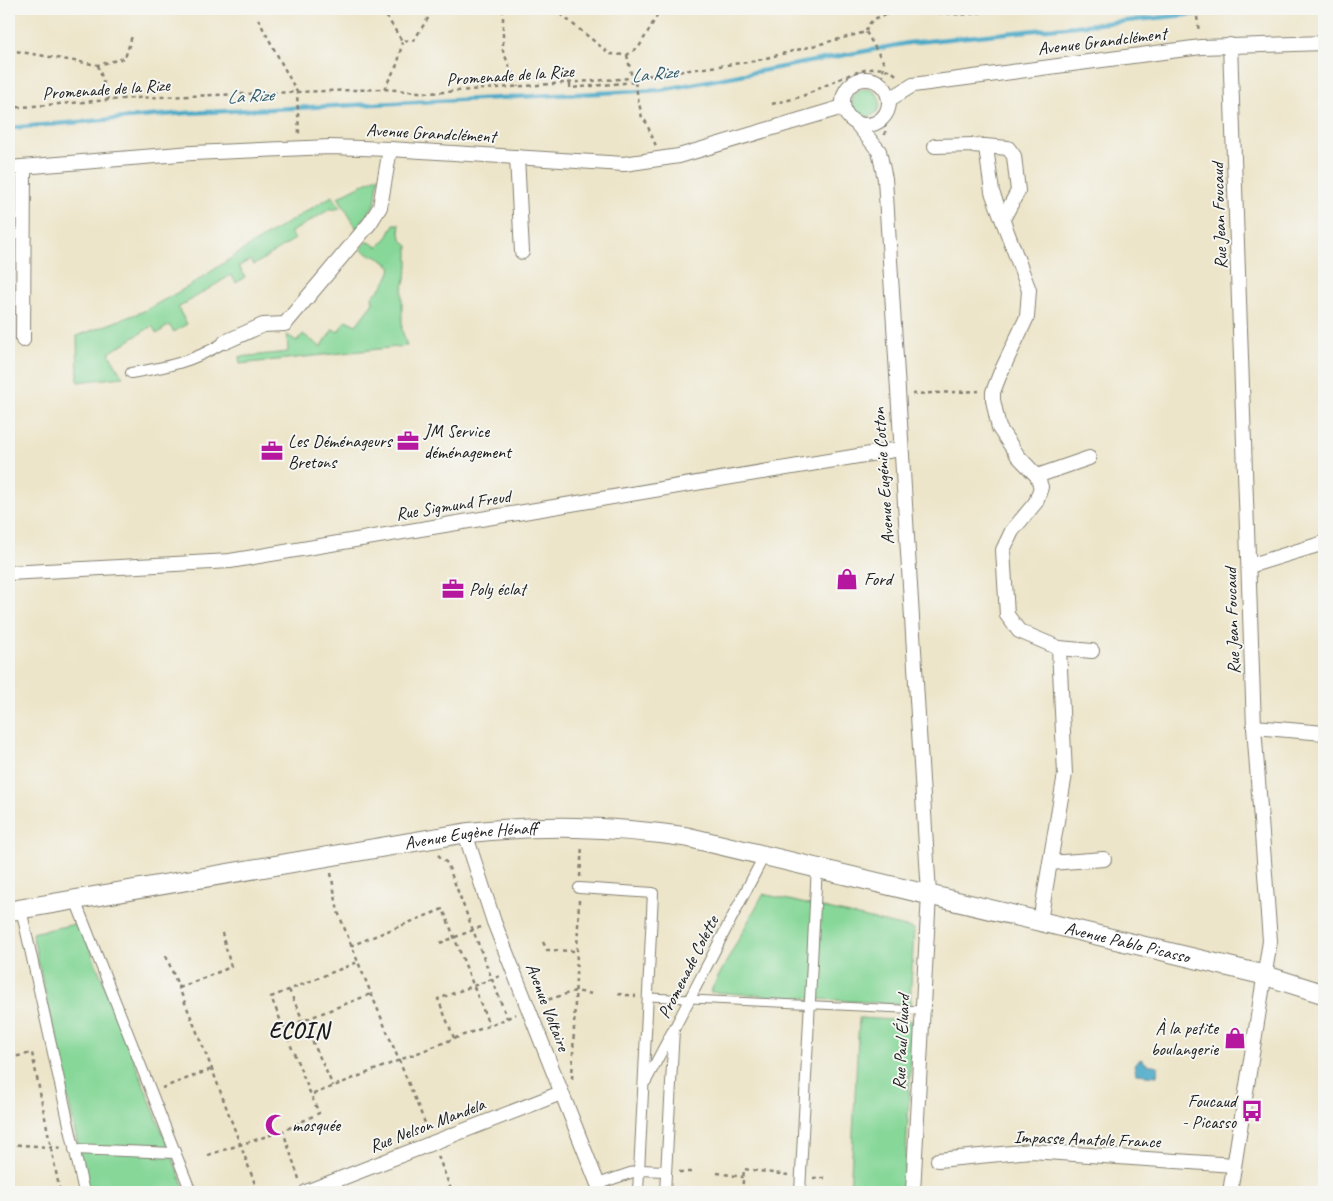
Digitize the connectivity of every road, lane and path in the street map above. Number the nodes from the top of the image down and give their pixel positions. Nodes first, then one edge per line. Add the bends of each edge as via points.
1 (382, 9) edge
2 (434, 9) edge
3 (503, 9) edge
4 (554, 9) edge
5 (661, 9) edge
6 (998, 9) edge
7 (1196, 9) edge
8 (258, 19) dead end
9 (866, 32) junction
10 (1200, 33) dead end
11 (132, 36) dead end
12 (402, 41) junction
13 (1324, 43) edge
14 (1230, 45) junction
15 (9, 50) edge
16 (627, 55) junction
17 (98, 65) junction
18 (883, 68) junction
19 (640, 77) junction
20 (632, 78) junction
21 (635, 82) junction
22 (570, 84) junction
23 (881, 84) junction
24 (518, 87) junction
25 (384, 89) junction
26 (906, 89) junction
27 (297, 92) junction
28 (890, 99) junction
29 (109, 100) junction
30 (772, 104) dead end
31 (843, 107) junction
32 (9, 108) edge
33 (857, 124) junction
34 (299, 134) dead end
35 (656, 145) dead end
36 (935, 146) dead end
37 (986, 147) junction
38 (390, 149) junction
39 (517, 157) junction
40 (24, 167) junction
41 (9, 168) edge
42 (1003, 219) junction
43 (522, 252) dead end
44 (23, 340) dead end
45 (225, 342) joint
46 (131, 373) dead end
47 (993, 392) junction
48 (897, 396) junction
49 (900, 449) junction
50 (1090, 458) dead end
51 (1037, 476) junction
52 (1324, 543) edge
53 (1249, 566) junction
54 (9, 573) edge
55 (1059, 648) junction
56 (1092, 652) dead end
57 (1254, 726) junction
58 (1324, 734) edge
59 (583, 826) junction
60 (465, 832) junction
61 (765, 854) junction
62 (436, 855) dead end
63 (328, 856) junction
64 (1104, 859) dead end
65 (1050, 863) junction
66 (817, 866) junction
67 (579, 888) junction
68 (929, 894) junction
69 (74, 900) junction
70 (15, 910) edge
71 (1040, 921) junction
72 (494, 922) junction
73 (474, 930) junction
74 (222, 933) dead end
75 (455, 938) junction
76 (544, 942) dead end
77 (440, 943) dead end
78 (350, 946) junction
79 (577, 951) junction
80 (166, 956) dead end
81 (358, 962) junction
82 (514, 971) junction
83 (1264, 975) junction
84 (492, 979) junction
85 (473, 985) junction
86 (180, 988) junction
87 (289, 990) junction
88 (574, 991) junction
89 (371, 994) junction
90 (593, 994) dead end
91 (618, 994) dead end
92 (1324, 994) edge
93 (649, 997) junction
94 (688, 998) junction
95 (809, 1004) junction
96 (528, 1007) junction
97 (922, 1010) junction
98 (507, 1018) junction
99 (302, 1021) junction
100 (489, 1025) junction
101 (284, 1028) junction
102 (674, 1029) junction
103 (454, 1038) junction
104 (9, 1058) edge
105 (399, 1060) junction
106 (212, 1068) junction
107 (333, 1086) junction
108 (644, 1086) junction
109 (151, 1092) junction
110 (561, 1093) junction
111 (311, 1095) junction
112 (283, 1131) junction
113 (433, 1143) junction
114 (9, 1144) edge
115 (240, 1146) junction
116 (51, 1147) junction
117 (74, 1149) junction
118 (175, 1153) junction
119 (208, 1155) dead end
120 (938, 1160) dead end
121 (1234, 1165) junction
122 (639, 1170) junction
123 (666, 1171) junction
124 (717, 1173) dead end
125 (743, 1176) junction
126 (800, 1177) junction
127 (829, 1178) dead end
128 (304, 1188) edge
129 (599, 1188) edge
130 (60, 1192) edge
131 (84, 1192) edge
132 (191, 1192) edge
133 (258, 1192) edge
134 (452, 1192) edge
135 (638, 1192) edge
136 (665, 1192) edge
137 (742, 1192) edge
138 (800, 1192) edge
139 (913, 1192) edge
140 (1230, 1192) edge

1 - 12 path
2 - 12 path via 414,40
3 - 24 path via 503,50
4 - 16 path via 610,54
5 - 16 path via 639,47
6 - 9 path via 970,14 914,10 877,16 867,26
7 - 10 path
8 - 27 path
9 - 18 path via 884,63
9 - 19 path, Promenade de la Rize via 755,61
11 - 17 path via 125,58
12 - 25 path via 398,63
13 - 14 street, Avenue Grandclément
14 - 26 street, Avenue Grandclément via 913,85
14 - 53 street, Rue Jean Foucaud
15 - 17 path
16 - 20 path
17 - 29 path
18 - 23 path
18 - 26 path via 896,75
18 - 30 path via 862,70 803,96
19 - 20 path, Promenade de la Rize
19 - 21 path
20 - 22 path, Promenade de la Rize
21 - 22 path via 570,88
21 - 35 path via 642,118 658,151
22 - 24 path, Promenade de la Rize
23 - 28 street
23 - 31 street via 874,80 858,81 846,91
24 - 25 path, Promenade de la Rize via 430,93
25 - 27 path, Promenade de la Rize
26 - 28 street, Avenue Grandclément
27 - 29 path, Promenade de la Rize
27 - 34 path
28 - 33 street via 889,108 880,121 865,126
29 - 32 path, Promenade de la Rize
31 - 33 street
31 - 39 street, Avenue Grandclément via 662,159 624,164
33 - 48 street, Avenue Eugénie Cotton via 879,151 882,161
36 - 37 street via 973,144
37 - 42 street via 992,192
37 - 42 street via 1008,148 1014,156 1018,191
38 - 39 street, Avenue Grandclément
38 - 40 street, Avenue Grandclément via 330,147 202,152
38 - 45 street via 380,207 370,224 285,324 263,325
39 - 43 street
40 - 41 street, Avenue Grandclément
40 - 44 street
42 - 47 street via 1029,290 1027,318
45 - 46 street via 171,367
47 - 48 path
47 - 51 street via 999,428
48 - 49 street, Avenue Eugénie Cotton
49 - 54 street, Rue Sigmund Freud via 230,561
49 - 68 street, Avenue Eugénie Cotton
50 - 51 street
51 - 55 street via 1041,488 1036,502 1012,531 1002,550 1007,615 1019,631
52 - 53 street
53 - 57 street, Rue Jean Foucaud
55 - 56 street
55 - 65 street via 1066,774
57 - 58 street
57 - 83 street, Rue Jean Foucaud via 1270,941
59 - 60 main road, Avenue Eugène Hénaff via 521,826
59 - 61 main road, Avenue Eugène Hénaff via 688,836
59 - 67 path
60 - 63 main road, Avenue Eugène Hénaff
60 - 72 street, Avenue Voltaire
61 - 66 main road, Avenue Eugène Hénaff
61 - 94 street, Promenade Colette
62 - 73 path via 447,863
63 - 69 main road, Avenue Eugène Hénaff
63 - 78 path via 338,912
64 - 65 street
65 - 71 street
66 - 68 main road, Avenue Eugène Hénaff
66 - 95 street
67 - 79 path
67 - 93 street via 653,893
68 - 71 main road, Avenue Pablo Picasso
68 - 97 street, Rue Paul Éluard
69 - 70 main road, Avenue Eugène Hénaff
69 - 109 street
70 - 117 street
71 - 83 main road, Avenue Pablo Picasso
72 - 73 path
72 - 82 street, Avenue Voltaire
73 - 75 path
73 - 84 path
74 - 86 path via 232,967
75 - 77 path
75 - 78 path via 443,909
75 - 85 path
76 - 79 path via 547,950
78 - 81 path
79 - 88 path
80 - 86 path
81 - 87 path
81 - 89 path
82 - 84 path
82 - 96 street, Avenue Voltaire
83 - 92 main road, Avenue Pablo Picasso
83 - 121 street, Rue Jean Foucaud
84 - 85 path
84 - 98 path
85 - 100 path
85 - 103 path via 438,998
86 - 106 path
87 - 99 path
87 - 101 path via 271,997
88 - 90 path
88 - 96 path
88 - 110 path via 572,1087
89 - 99 path
89 - 105 path
91 - 93 path
93 - 94 lane
93 - 108 street
94 - 95 lane
94 - 102 street, Promenade Colette
95 - 97 lane
95 - 126 street
96 - 98 path
96 - 110 street, Avenue Voltaire
97 - 139 street, Rue Paul Éluard
98 - 100 path
99 - 101 path
99 - 107 path
100 - 103 path
101 - 111 path
102 - 108 street
102 - 123 street, Promenade Colette
103 - 105 path
104 - 116 path via 32,1053
105 - 107 path
105 - 113 path
106 - 109 path
106 - 115 path
107 - 111 path
108 - 122 street
109 - 118 street
110 - 113 street, Rue Nelson Mandela
110 - 129 street, Avenue Voltaire
111 - 112 path via 319,1113
112 - 115 path
112 - 128 path
113 - 128 street, Rue Nelson Mandela
113 - 134 path
114 - 116 path
115 - 119 path
115 - 133 path
116 - 117 path
116 - 130 path
117 - 118 street
117 - 131 street
118 - 132 street
120 - 121 street, Impasse Anatole France via 1031,1151
121 - 140 street, Rue Jean Foucaud
122 - 123 street
122 - 129 street
122 - 135 street
123 - 136 street, Promenade Colette
124 - 125 path
125 - 126 path via 744,1169
125 - 137 path
126 - 127 path
126 - 138 street

